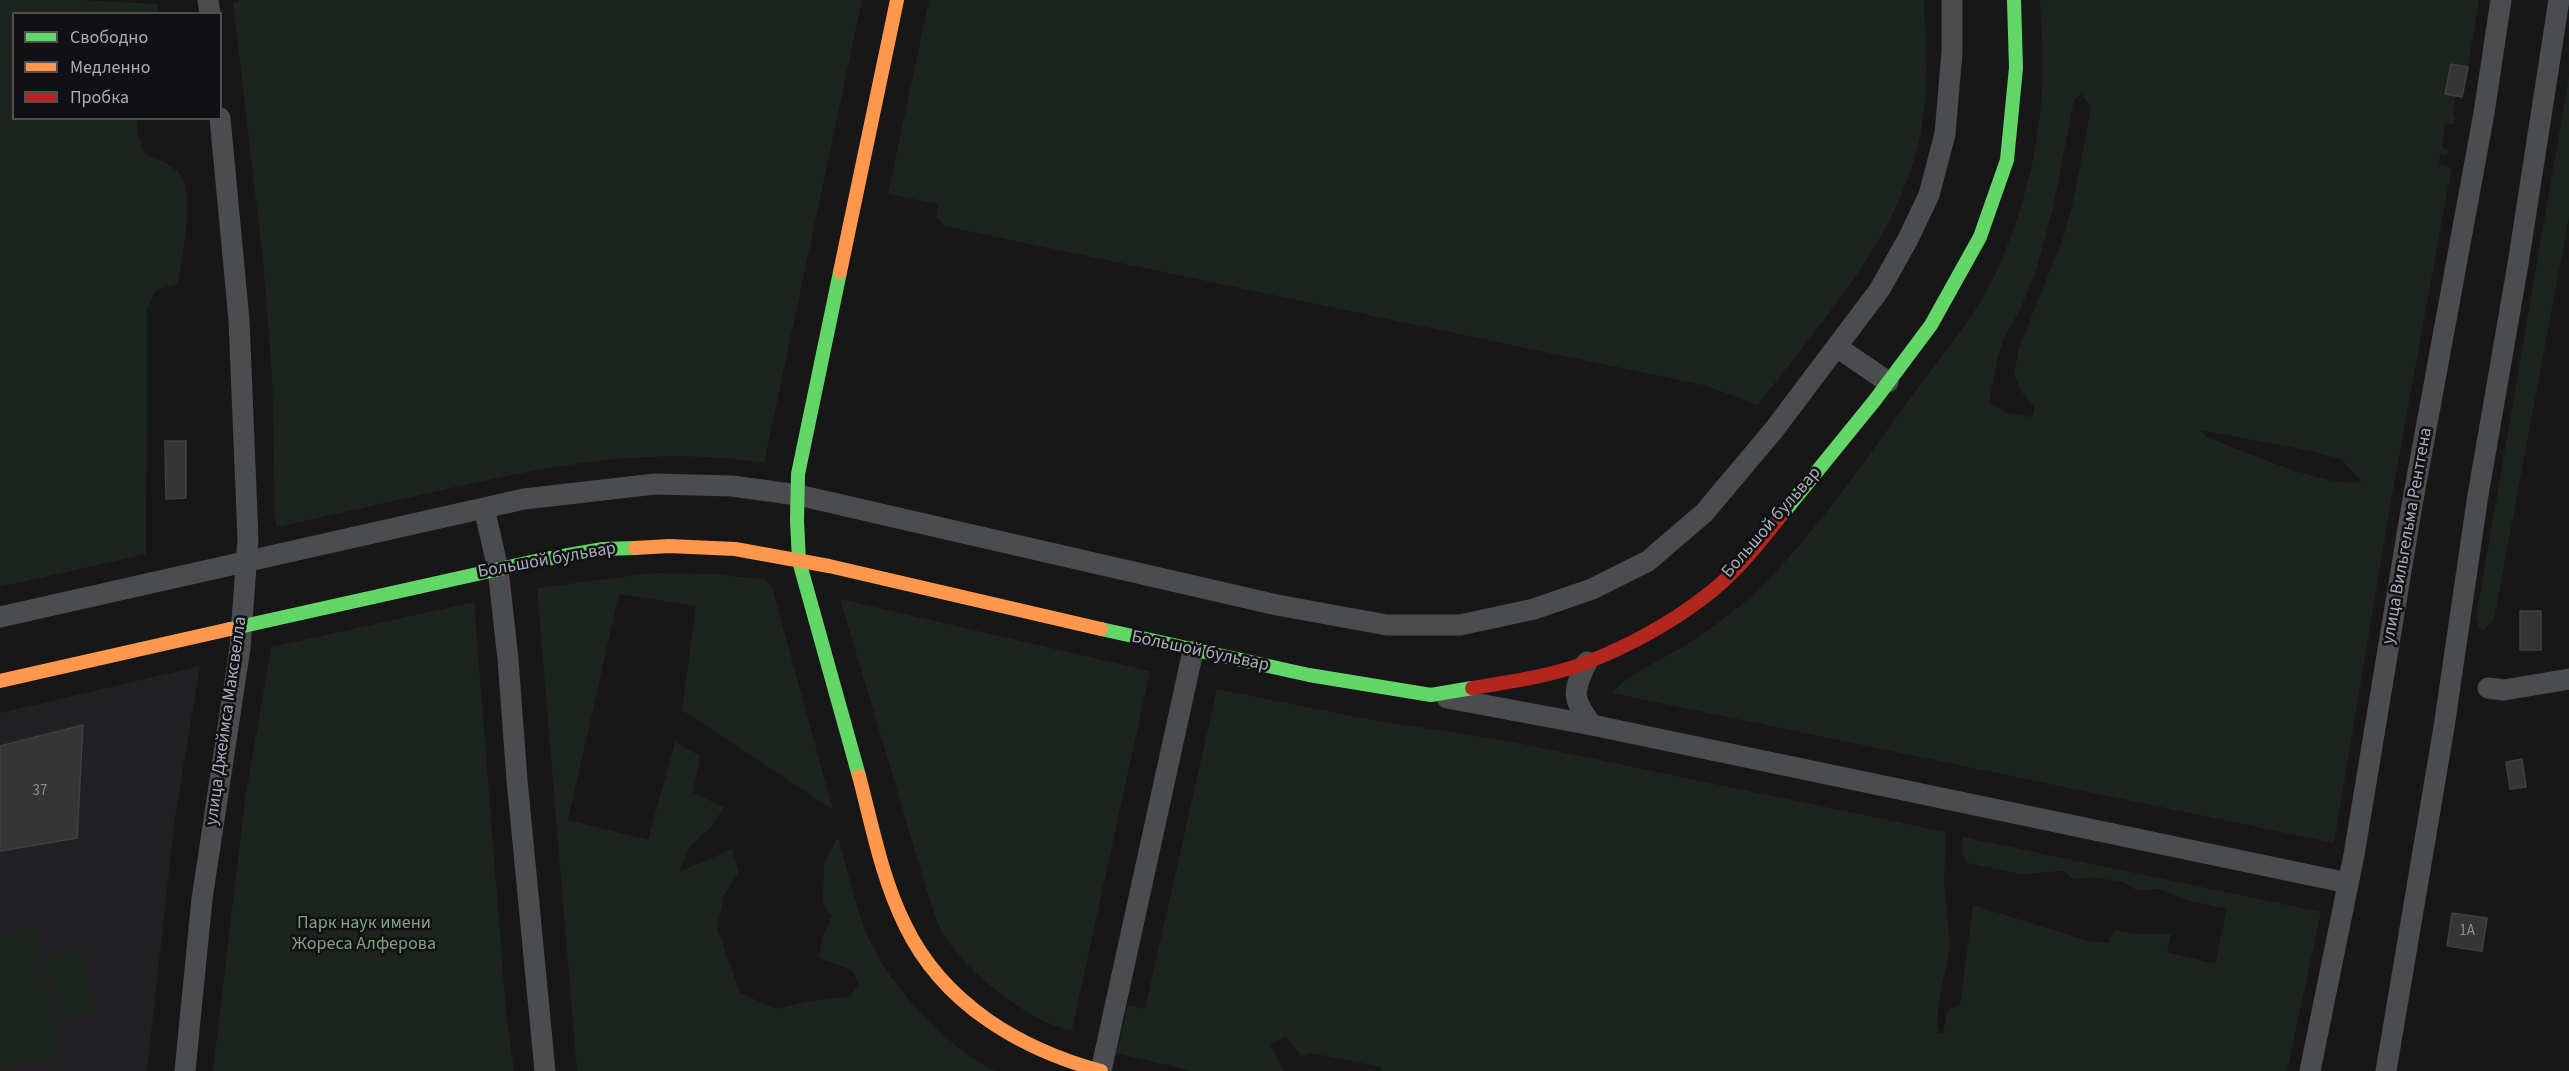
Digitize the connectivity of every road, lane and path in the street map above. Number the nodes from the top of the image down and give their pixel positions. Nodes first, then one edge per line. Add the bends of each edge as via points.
1 (897, 0) edge
2 (1952, 0) edge
3 (2014, 0) edge
4 (2501, 0) edge
5 (2559, 0) edge
6 (220, 120) edge
7 (1837, 347) junction
8 (1888, 382) junction
9 (798, 495) junction
10 (484, 508) junction
11 (799, 561) junction
12 (245, 562) junction
13 (498, 569) junction
14 (0, 617) edge
15 (242, 628) junction
16 (1192, 651) junction
17 (1587, 662) junction
18 (2569, 679) edge
19 (0, 681) edge
20 (2488, 688) dead end
21 (1431, 695) junction
22 (1592, 725) junction
23 (2348, 883) junction
24 (184, 1071) edge
25 (545, 1071) edge
26 (1101, 1071) edge
27 (2310, 1071) edge
28 (2386, 1071) edge

1 - 9 street via 798,474
2 - 7 street via 1945,134 1929,195 1880,289
3 - 8 street, Большой бульвар via 2016,68 2007,160 1980,237 1930,325
4 - 23 street, улица Вильгельма Рентгена
5 - 28 street
6 - 12 street, улица Джеймса Максвелла via 239,320 248,539
7 - 8 street
7 - 9 street via 1704,513 1648,561 1573,596 1460,625 1387,625 1278,605
8 - 17 street, Большой бульвар via 1749,555 1705,597 1660,627
9 - 10 street via 732,486 655,484 567,493
9 - 11 street
10 - 12 street
10 - 13 street
11 - 13 street, Большой бульвар via 735,549 669,546 603,549
11 - 16 street, Большой бульвар
11 - 26 street via 888,882 906,929 938,977 975,1014 1023,1045
12 - 14 street
12 - 15 street, улица Джеймса Максвелла
13 - 15 street, Большой бульвар
13 - 25 street
15 - 19 street, Большой бульвар
15 - 24 street, улица Джеймса Максвелла via 202,899
16 - 21 street, Большой бульвар
16 - 26 street
17 - 21 street, Большой бульвар via 1514,681
17 - 22 street via 1578,679 1577,706
18 - 20 street via 2504,690
21 - 22 street
22 - 23 street
23 - 27 street, улица Вильгельма Рентгена

